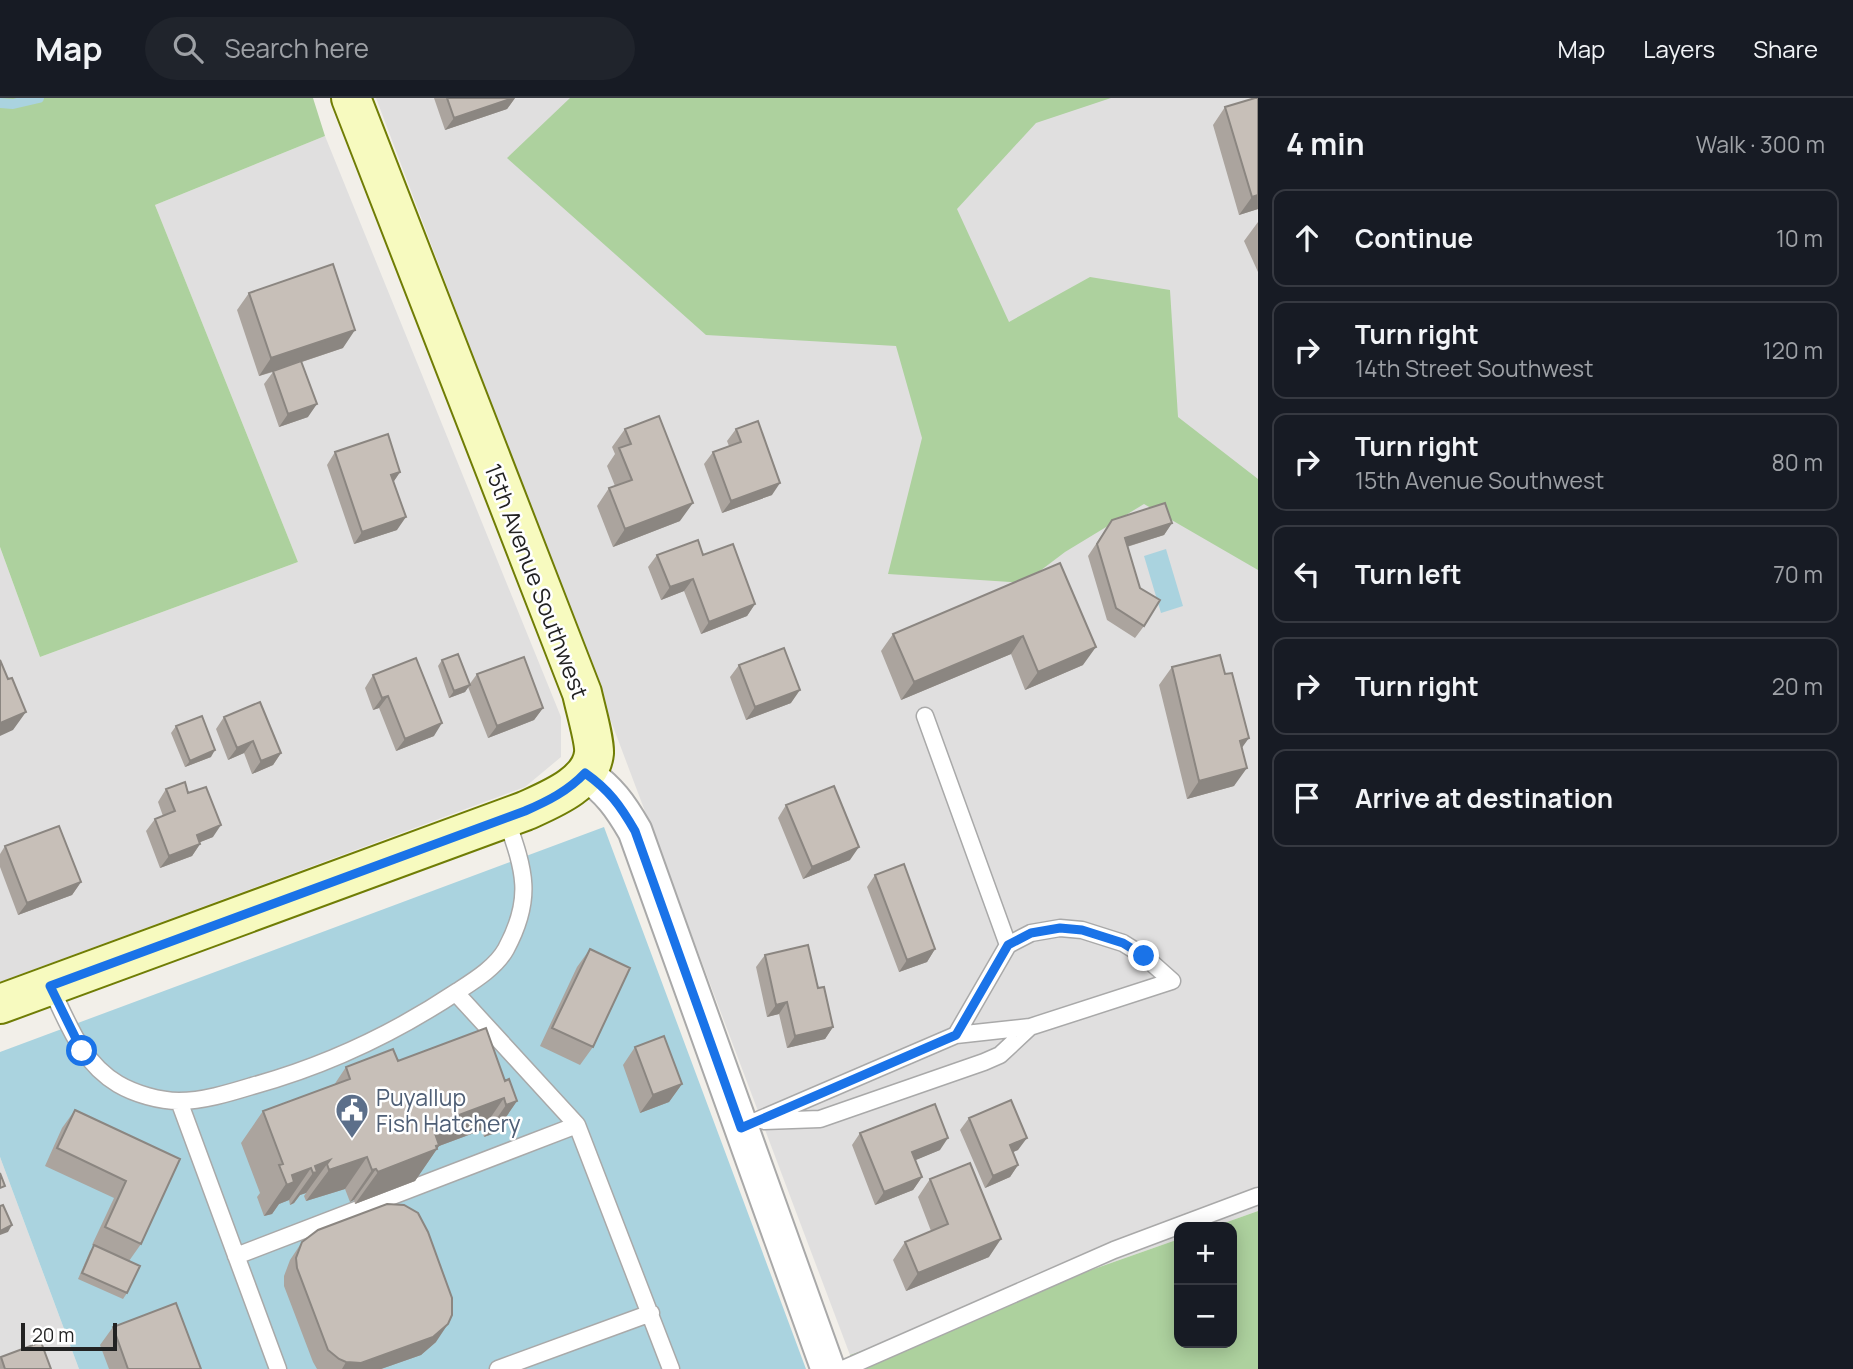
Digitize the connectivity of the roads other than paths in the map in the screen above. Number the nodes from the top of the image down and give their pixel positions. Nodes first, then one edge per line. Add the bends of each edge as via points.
1 (351, 98) edge
2 (925, 716) dead end
3 (585, 773) junction
4 (506, 818) junction
5 (1008, 945) junction
6 (50, 986) junction
7 (456, 993) junction
8 (0, 1004) edge
9 (1030, 1027) junction
10 (956, 1035) junction
11 (178, 1101) junction
12 (748, 1124) junction
13 (577, 1125) junction
14 (1258, 1196) edge
15 (236, 1256) junction
16 (651, 1313) junction
17 (278, 1369) edge
18 (498, 1369) edge
19 (671, 1369) edge
20 (828, 1369) edge
21 (843, 1369) edge

1 - 3 street, 15th Avenue Southwest via 582,693 594,753
2 - 5 lane
3 - 4 street via 551,799
3 - 12 street via 620,804 635,831
4 - 6 street
4 - 7 lane via 522,865 522,910 505,951
5 - 9 lane via 1031,933 1082,930 1123,943 1172,981
5 - 10 lane
6 - 8 street
6 - 11 lane via 92,1063 121,1086
7 - 11 lane via 310,1068 236,1091
7 - 13 lane
9 - 10 lane
9 - 12 lane via 1000,1055 820,1119
10 - 12 lane
11 - 15 lane
12 - 20 street
13 - 15 lane
13 - 16 lane
14 - 21 lane via 1114,1250
15 - 17 lane
16 - 18 lane
16 - 19 lane

